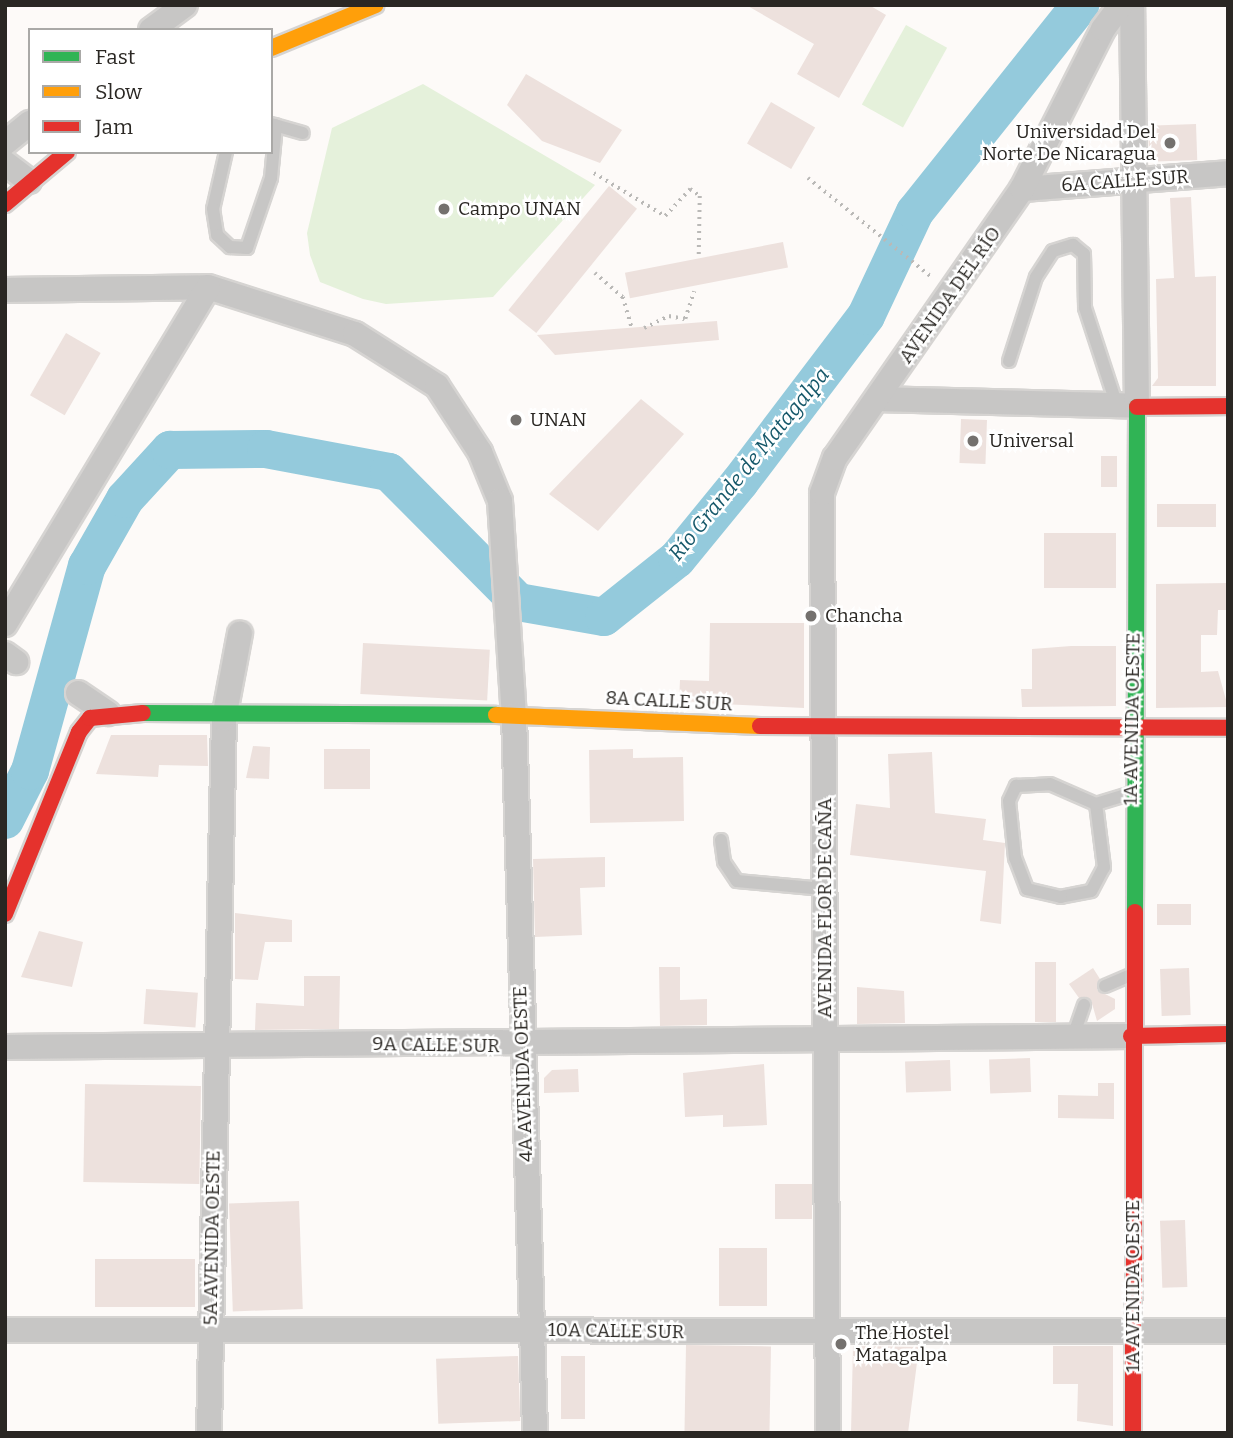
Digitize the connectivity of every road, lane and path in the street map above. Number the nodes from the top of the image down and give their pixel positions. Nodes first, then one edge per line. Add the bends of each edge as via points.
1 (376, 5) edge
2 (1121, 5) edge
3 (1132, 5) edge
4 (273, 47) edge
5 (274, 124) edge
6 (28, 125) edge
7 (303, 133) dead end
8 (5, 143) edge
9 (64, 154) edge
10 (226, 154) edge
11 (271, 154) edge
12 (5, 163) edge
13 (594, 173) dead end
14 (1228, 173) edge
15 (807, 178) dead end
16 (1138, 180) junction
17 (29, 181) junction
18 (1022, 189) junction
19 (5, 204) edge
20 (699, 255) dead end
21 (594, 273) dead end
22 (208, 287) junction
23 (5, 290) edge
24 (694, 291) dead end
25 (954, 295) junction
26 (632, 328) dead end
27 (643, 328) dead end
28 (1009, 361) dead end
29 (877, 399) junction
30 (1228, 405) edge
31 (1127, 406) junction
32 (5, 624) edge
33 (240, 633) dead end
34 (78, 693) dead end
35 (108, 713) junction
36 (514, 715) junction
37 (224, 718) junction
38 (1228, 728) edge
39 (824, 729) junction
40 (1132, 731) junction
41 (1132, 793) junction
42 (1096, 804) junction
43 (722, 840) dead end
44 (824, 889) junction
45 (5, 914) edge
46 (1132, 975) junction
47 (1105, 986) dead end
48 (1084, 1005) dead end
49 (1228, 1034) edge
50 (1131, 1036) junction
51 (1073, 1037) junction
52 (826, 1042) junction
53 (215, 1043) junction
54 (522, 1045) junction
55 (5, 1047) edge
56 (211, 1327) junction
57 (5, 1330) edge
58 (1134, 1330) junction
59 (530, 1331) junction
60 (1228, 1331) edge
61 (828, 1333) junction
62 (209, 1433) edge
63 (535, 1433) edge
64 (828, 1433) edge
65 (1133, 1433) edge

1 - 4 street
2 - 18 street, AVENIDA DEL RÍO
3 - 16 street, 1A AVENIDA OESTE
5 - 7 lane
6 - 8 street
9 - 17 street
10 - 11 lane via 214,209 217,235 230,247 247,248
12 - 17 street
13 - 20 path via 665,216 690,188 700,196
14 - 16 street, 6A CALLE SUR
15 - 25 path
16 - 18 street, 6A CALLE SUR
16 - 31 street, 1A AVENIDA OESTE
17 - 19 street
18 - 25 street, AVENIDA DEL RÍO
21 - 26 path via 623,297
22 - 23 street, 4A AVENIDA OESTE
22 - 32 street
22 - 36 street, 4A AVENIDA OESTE via 355,334 437,386 480,452 500,501
24 - 27 path via 685,318 669,316
25 - 29 street, AVENIDA DEL RÍO
28 - 31 lane via 1035,277 1053,251 1073,245 1084,254 1085,309
29 - 31 street
29 - 39 street, AVENIDA FLOR DE CAÑA via 835,458 822,493
30 - 31 street
31 - 40 street, 1A AVENIDA OESTE
33 - 37 street, 5A AVENIDA OESTE
34 - 35 street
35 - 37 street, 8A CALLE SUR
35 - 45 street via 90,718 79,732
36 - 37 street, 8A CALLE SUR
36 - 39 street, 8A CALLE SUR
36 - 54 street, 4A AVENIDA OESTE
37 - 53 street, 5A AVENIDA OESTE
38 - 40 street, 8A CALLE SUR
39 - 40 street, 8A CALLE SUR
39 - 44 street, AVENIDA FLOR DE CAÑA
40 - 41 street, 1A AVENIDA OESTE
41 - 42 lane
41 - 46 street, 1A AVENIDA OESTE
42 - 42 lane via 1102,809 1104,867 1091,891 1061,897 1027,889 1015,858 1009,802 1016,786 1049,784
43 - 44 lane via 724,862 737,881
44 - 52 street, AVENIDA FLOR DE CAÑA
46 - 47 lane
46 - 50 street, 1A AVENIDA OESTE
48 - 51 lane
49 - 50 street
50 - 51 street, 9A CALLE SUR
50 - 58 street, 1A AVENIDA OESTE
51 - 52 street, 9A CALLE SUR
52 - 54 street, 9A CALLE SUR
52 - 61 street, AVENIDA FLOR DE CAÑA
53 - 54 street, 9A CALLE SUR
53 - 55 street, 9A CALLE SUR
53 - 56 street, 5A AVENIDA OESTE
54 - 59 street, 4A AVENIDA OESTE
56 - 57 street, 10A CALLE SUR
56 - 59 street, 10A CALLE SUR
56 - 62 street, 5A AVENIDA OESTE
58 - 60 street, 10A CALLE SUR
58 - 61 street, 10A CALLE SUR
58 - 65 street, 1A AVENIDA OESTE
59 - 61 street, 10A CALLE SUR
59 - 63 street, 4A AVENIDA OESTE
61 - 64 street, AVENIDA FLOR DE CAÑA

